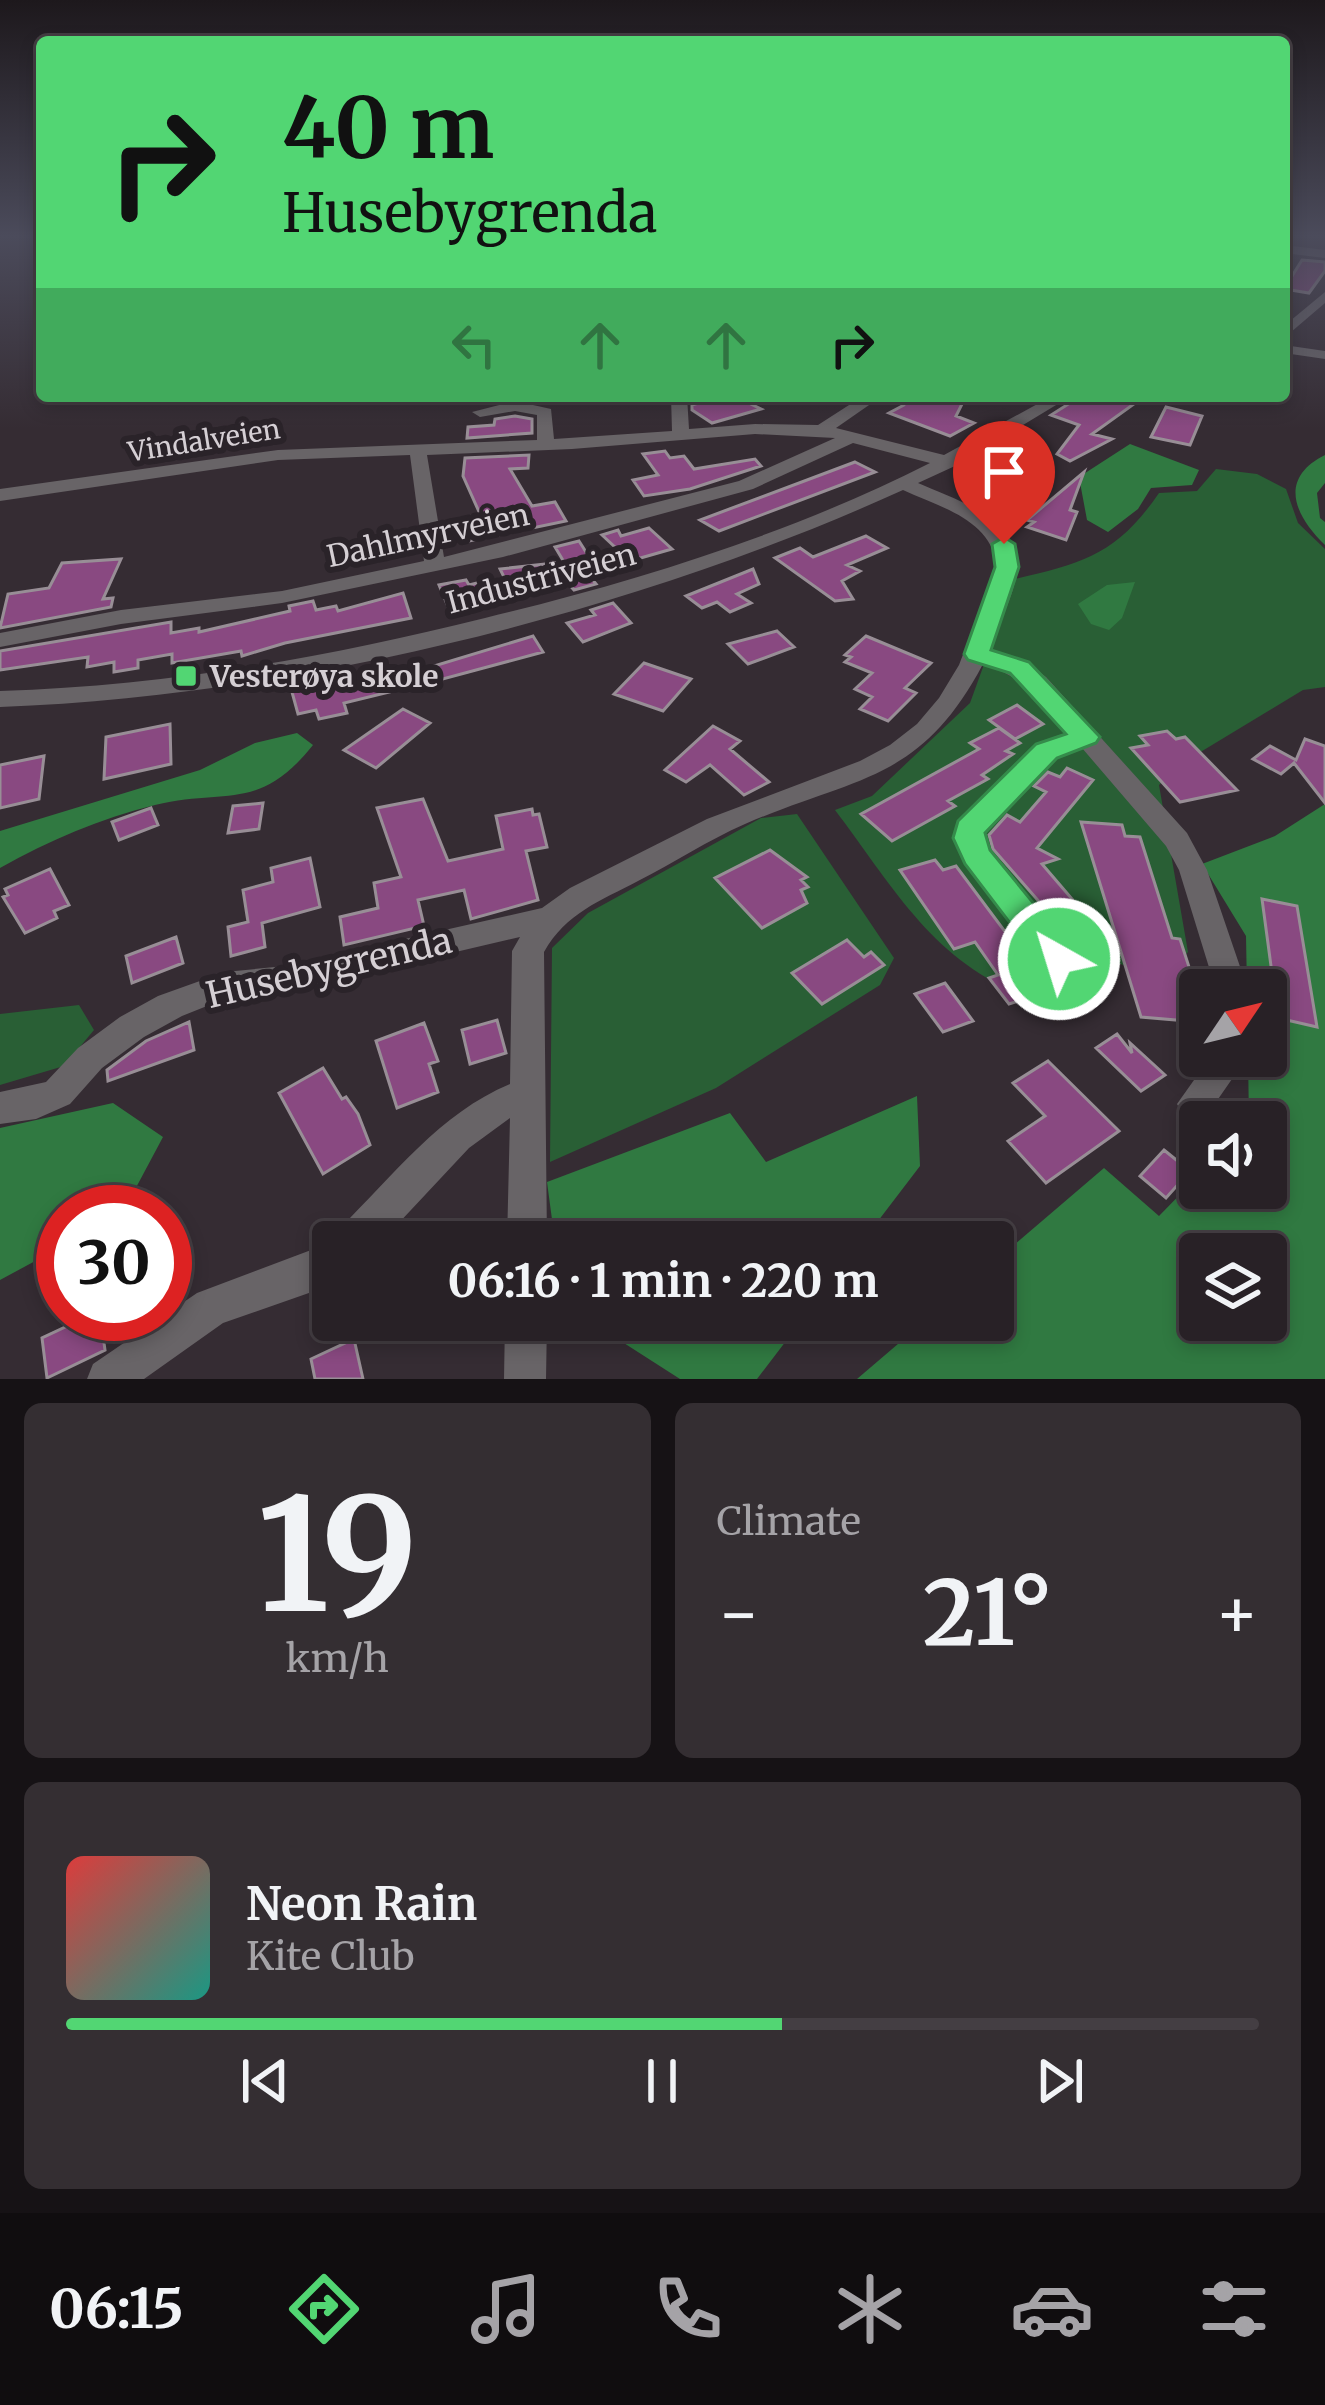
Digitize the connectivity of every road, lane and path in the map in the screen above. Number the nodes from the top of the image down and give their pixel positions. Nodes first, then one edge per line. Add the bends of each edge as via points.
1 (1320, 300) edge
2 (1290, 328) edge
3 (1290, 350) edge
4 (1325, 355) edge
5 (679, 402) edge
6 (865, 402) edge
7 (1053, 402) edge
8 (480, 412) dead end
9 (822, 430) junction
10 (681, 434) junction
11 (854, 436) junction
12 (546, 445) junction
13 (418, 450) junction
14 (949, 462) junction
15 (905, 484) junction
16 (0, 495) edge
17 (435, 567) junction
18 (0, 640) edge
19 (977, 654) junction
20 (0, 699) edge
21 (1085, 737) junction
22 (546, 919) junction
23 (1059, 959) dead end
24 (1225, 969) edge
25 (1216, 1077) edge
26 (530, 1092) junction
27 (1197, 1101) edge
28 (0, 1108) edge
29 (375, 1221) edge
30 (527, 1221) edge
31 (312, 1274) edge
32 (526, 1341) edge
33 (525, 1376) edge
34 (108, 1379) edge

1 - 2 street
3 - 4 street
5 - 10 street
6 - 9 street
7 - 14 street, Industriveien
8 - 12 street via 545,412
9 - 10 street, Vindalveien
9 - 11 street, Vindalveien
10 - 12 street, Vindalveien
11 - 14 street, Vindalveien
11 - 17 street, Dahlmyrveien via 746,484
12 - 13 street, Vindalveien
13 - 16 street, Vindalveien via 278,454
13 - 17 street
14 - 15 street, Industriveien
15 - 19 street, Husebygrenda via 981,522 1004,544 1007,567
15 - 20 street, Industriveien via 662,577 408,644 167,687
17 - 18 street, Dahlmyrveien
19 - 21 street via 1019,668
19 - 22 street, Husebygrenda via 954,700 904,750 856,776 743,814
21 - 23 street via 1047,751 970,829 976,856
21 - 24 street via 1177,840
22 - 26 street via 528,951
22 - 28 street, Husebygrenda via 284,980 225,985 132,1027 58,1093
25 - 27 street
26 - 29 street via 474,1122
26 - 30 street
31 - 34 street via 212,1307
32 - 33 street

